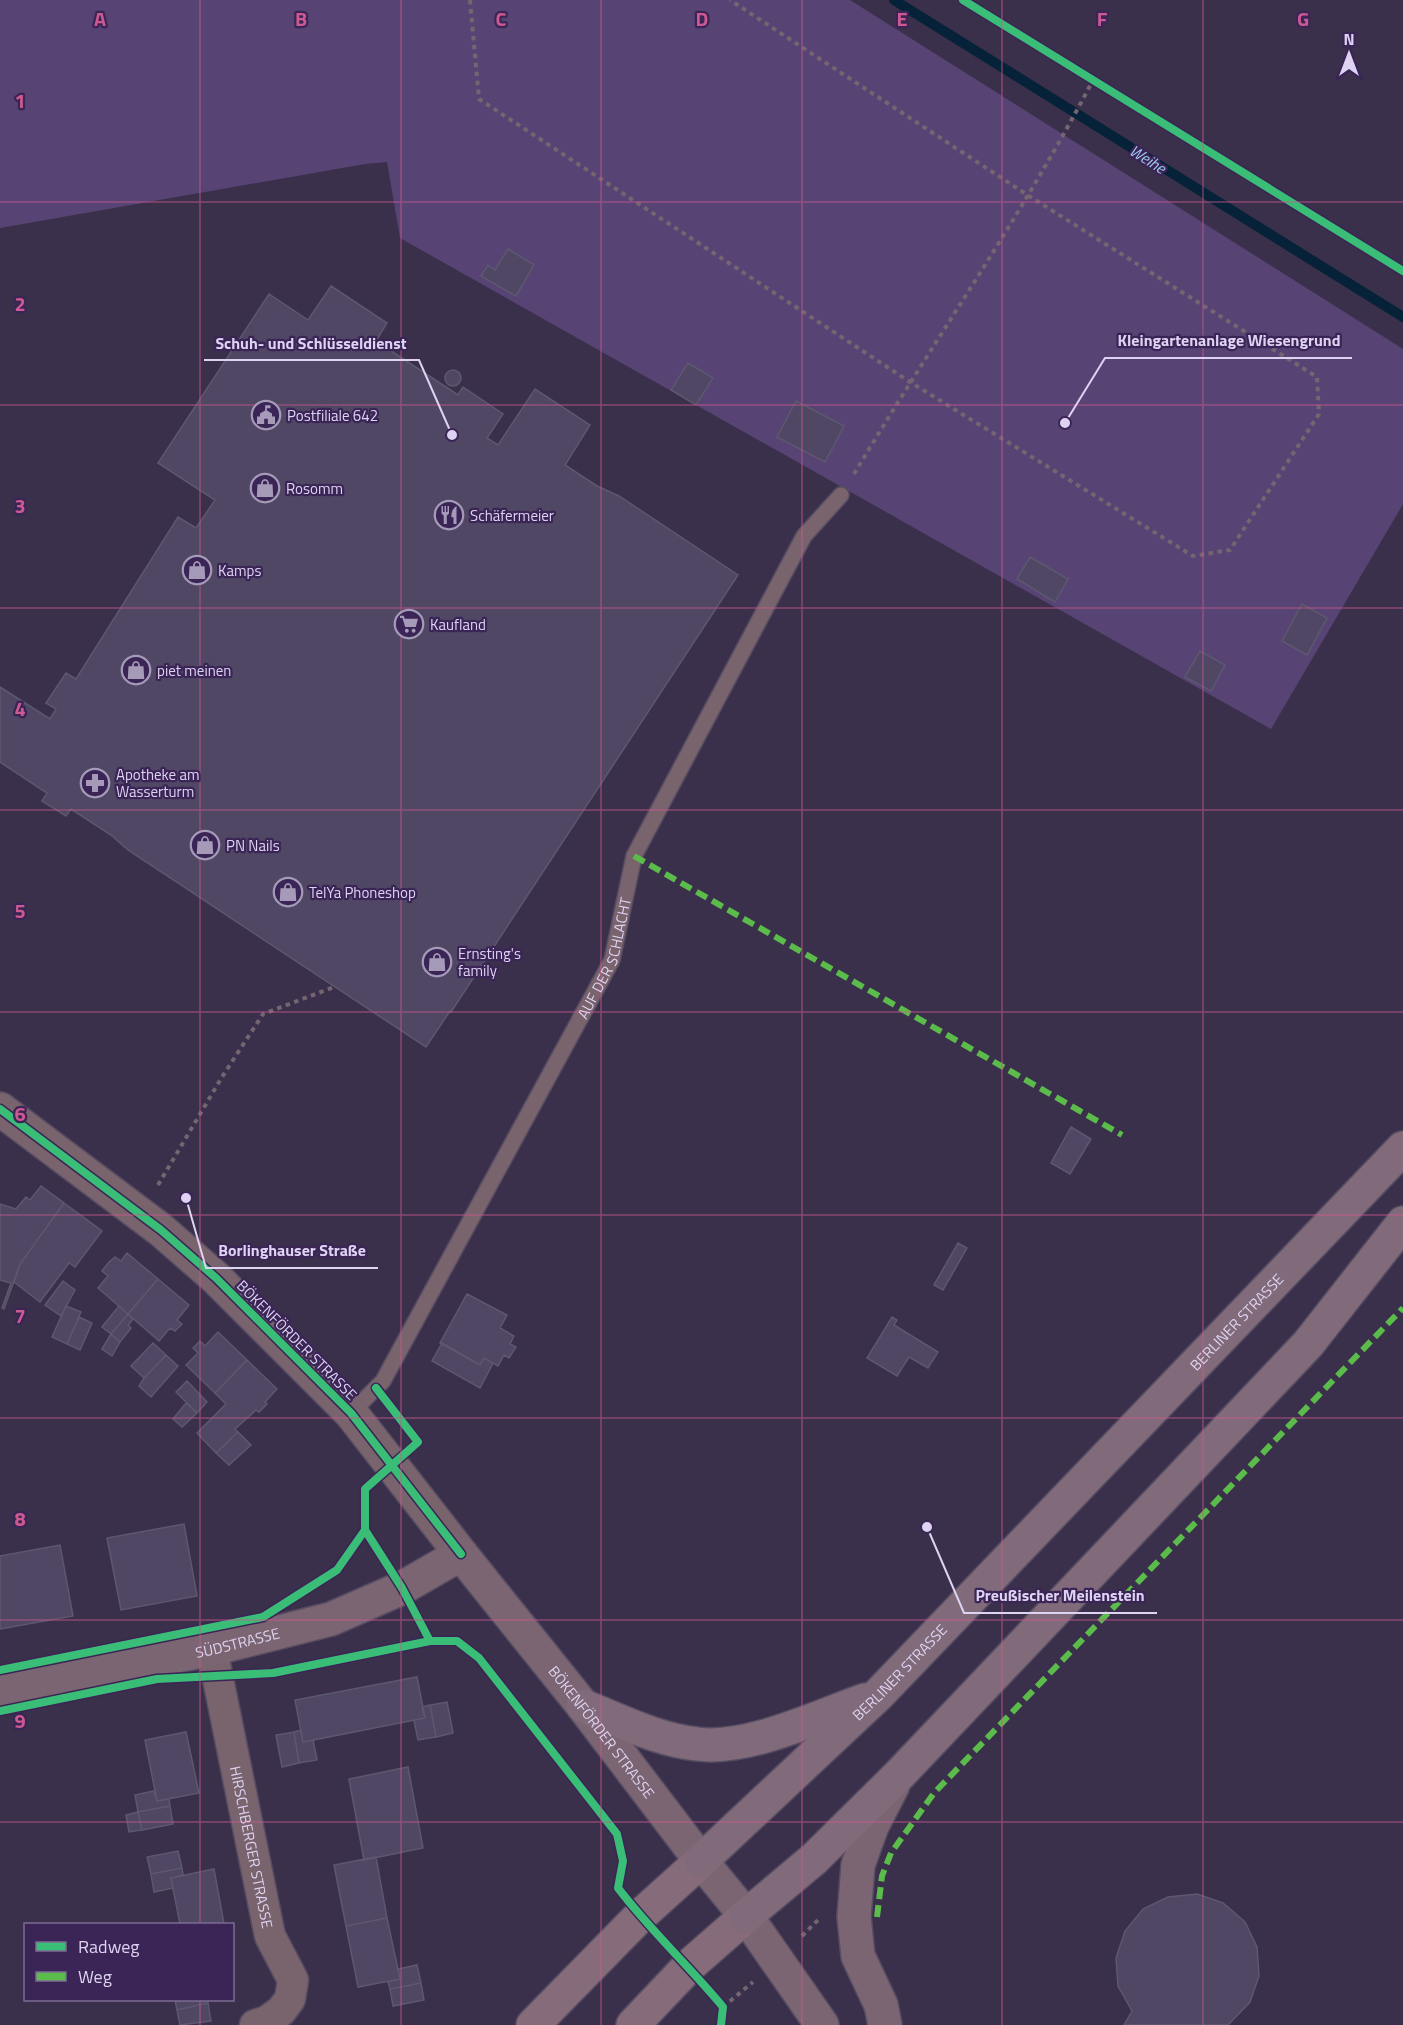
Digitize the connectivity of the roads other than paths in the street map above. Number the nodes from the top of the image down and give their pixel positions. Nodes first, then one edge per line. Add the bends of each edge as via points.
1 (842, 495) road end
2 (0, 1109) edge
3 (1403, 1148) edge
4 (1403, 1223) edge
5 (351, 1413) junction
6 (460, 1554) junction
7 (212, 1649) junction
8 (0, 1690) edge
9 (878, 1695) junction
10 (583, 1706) junction
11 (899, 1775) junction
12 (701, 1861) junction
13 (747, 1916) junction
14 (255, 2025) edge
15 (533, 2025) edge
16 (633, 2025) edge
17 (822, 2025) edge
18 (885, 2025) edge

1 - 5 lane, AUF DER SCHLACHT via 804,536 634,856 612,960 383,1381
2 - 5 street, BÖKENFÖRDER STRASSE via 140,1214 216,1278
3 - 9 highway, BERLINER STRASSE
4 - 11 highway via 1308,1344
5 - 6 street, BÖKENFÖRDER STRASSE
6 - 7 main road, SÜDSTRASSE via 402,1588 332,1618
6 - 10 main road, BÖKENFÖRDER STRASSE
7 - 8 main road, SÜDSTRASSE
7 - 14 street, HIRSCHBERGER STRASSE via 270,1936 292,1980 290,1999 281,2011
9 - 10 highway via 733,1744 697,1744 657,1735
9 - 12 highway, BERLINER STRASSE
10 - 12 main road, BÖKENFÖRDER STRASSE
11 - 13 highway via 814,1859
11 - 18 main road via 872,1826 858,1865 854,1917 858,1956 881,2005
12 - 13 main road, BÖKENFÖRDER STRASSE
12 - 15 main road, BERLINER STRASSE via 640,1916
13 - 16 main road via 689,1966
13 - 17 main road, BÖKENFÖRDER STRASSE

